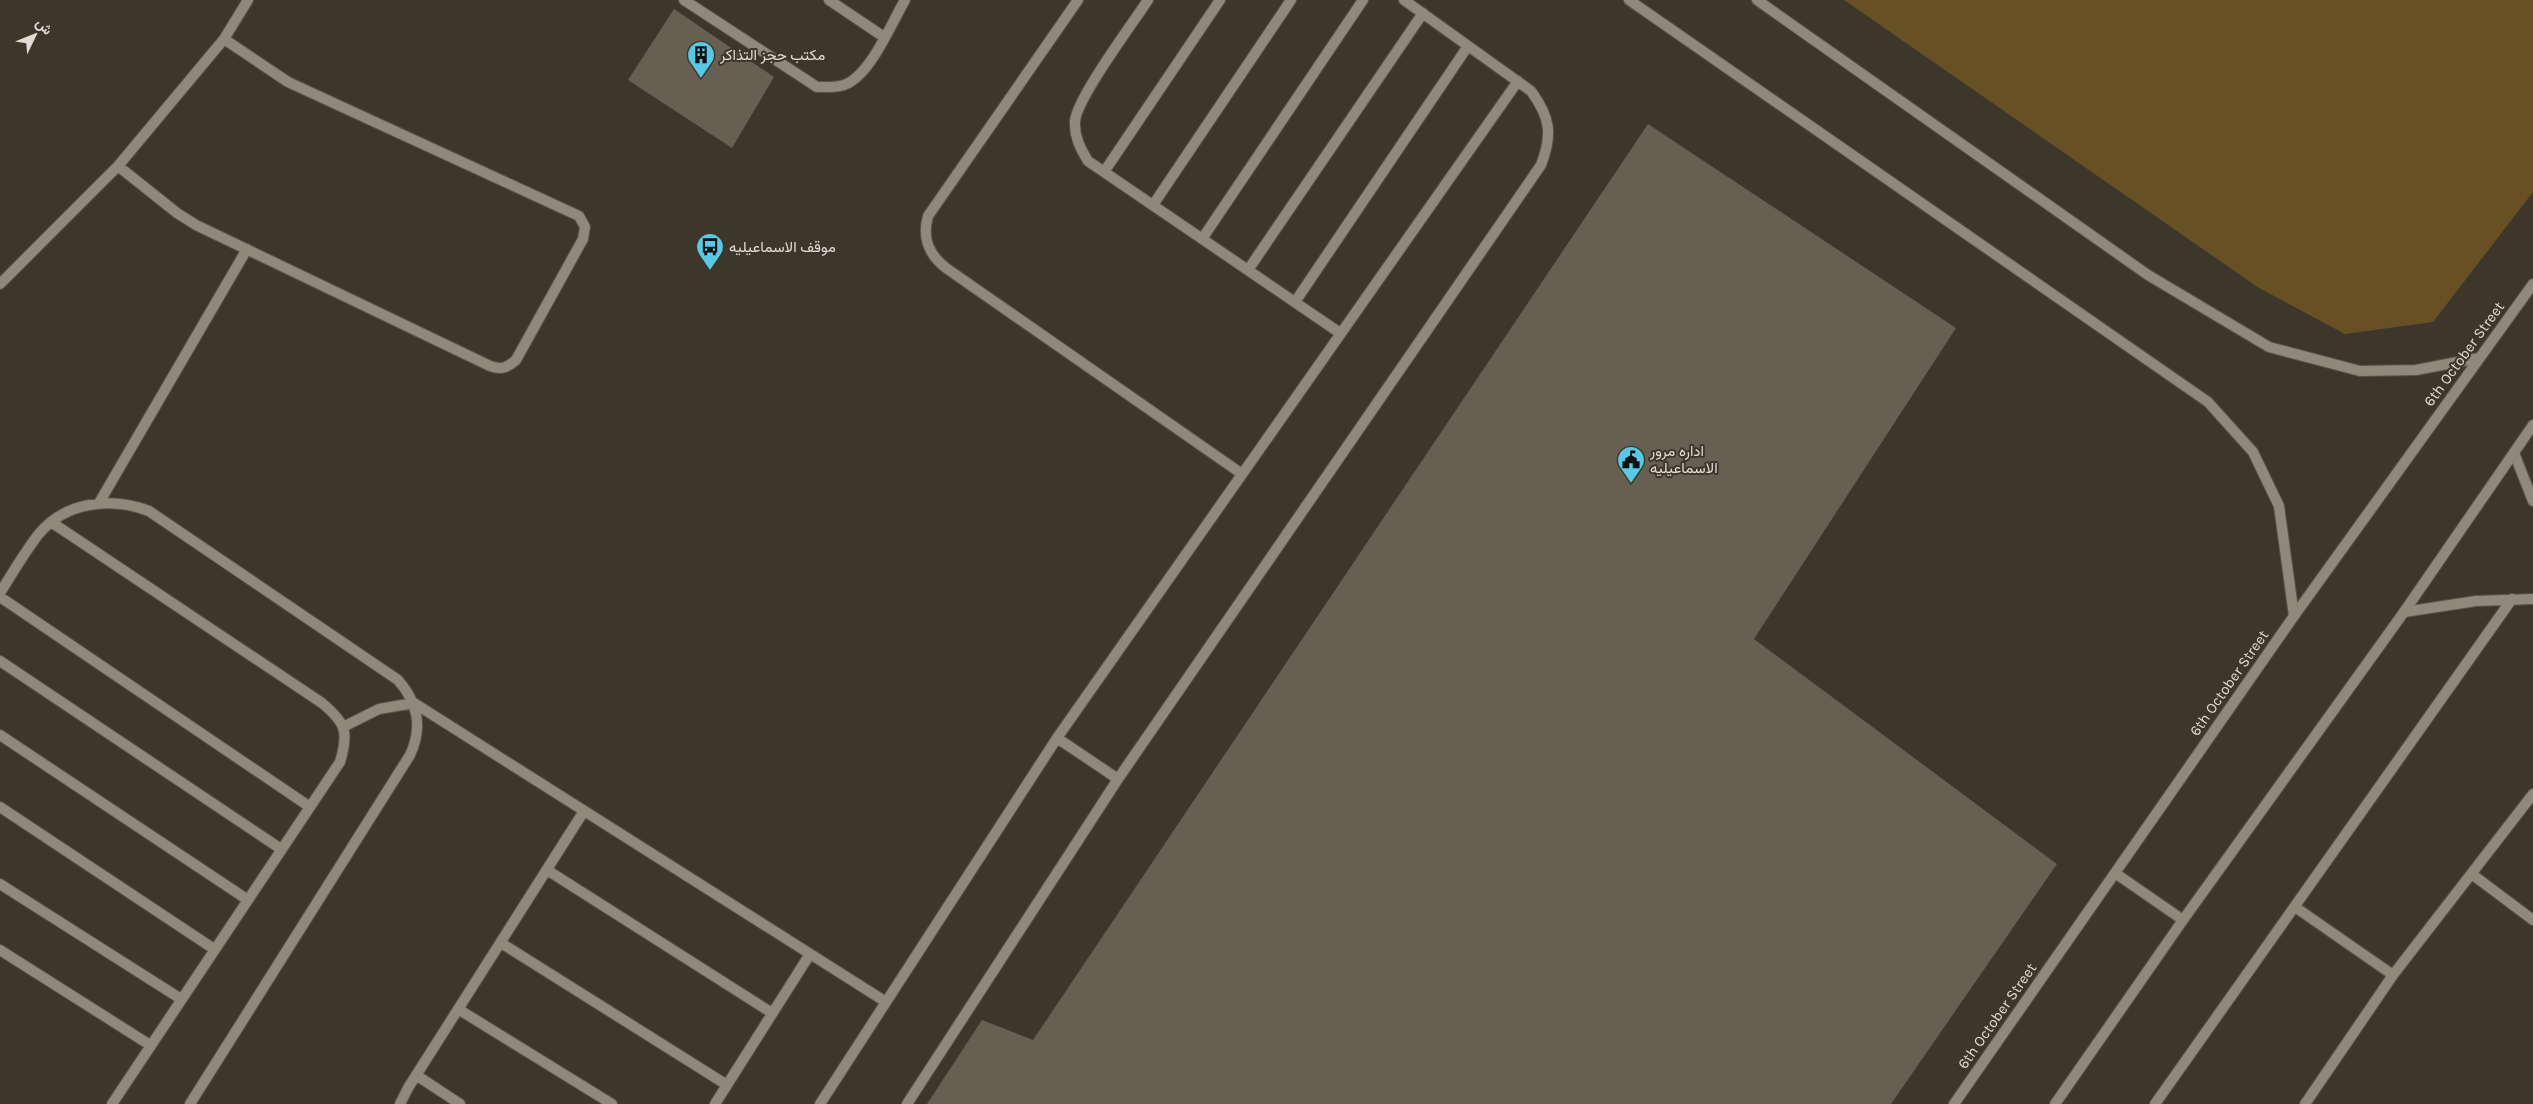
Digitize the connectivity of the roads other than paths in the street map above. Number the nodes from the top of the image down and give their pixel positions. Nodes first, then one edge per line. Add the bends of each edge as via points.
1 (248, 0) edge
2 (684, 0) edge
3 (829, 0) edge
4 (905, 0) edge
5 (1078, 0) edge
6 (1148, 0) edge
7 (1220, 0) edge
8 (1291, 0) edge
9 (1362, 0) edge
10 (1404, 0) edge
11 (1629, 0) edge
12 (1756, 0) edge
13 (1423, 13) junction
14 (884, 37) junction
15 (224, 39) junction
16 (1468, 46) junction
17 (1518, 82) junction
18 (118, 166) junction
19 (1104, 172) junction
20 (1153, 205) junction
21 (1202, 239) junction
22 (247, 249) junction
23 (1248, 270) junction
24 (0, 284) edge
25 (2533, 284) edge
26 (1295, 302) junction
27 (1340, 333) junction
28 (2479, 358) junction
29 (2533, 425) edge
30 (2514, 453) junction
31 (1242, 474) junction
32 (2533, 501) edge
33 (99, 503) junction
34 (51, 522) junction
35 (0, 593) edge
36 (0, 597) edge
37 (2512, 599) junction
38 (2533, 599) edge
39 (2404, 612) junction
40 (2294, 616) junction
41 (0, 661) edge
42 (414, 703) junction
43 (342, 727) junction
44 (0, 735) edge
45 (1057, 738) junction
46 (1118, 779) junction
47 (2533, 794) edge
48 (0, 807) edge
49 (310, 807) junction
50 (584, 811) junction
51 (282, 849) junction
52 (546, 870) junction
53 (2114, 873) junction
54 (2472, 875) junction
55 (0, 884) edge
56 (248, 900) junction
57 (2295, 906) junction
58 (2183, 920) junction
59 (2533, 920) edge
60 (500, 943) junction
61 (214, 949) junction
62 (0, 950) edge
63 (810, 954) junction
64 (2393, 975) junction
65 (181, 999) junction
66 (886, 1002) junction
67 (458, 1009) junction
68 (772, 1013) junction
69 (150, 1045) junction
70 (416, 1075) junction
71 (727, 1085) junction
72 (112, 1104) edge
73 (190, 1104) edge
74 (400, 1104) edge
75 (460, 1104) edge
76 (612, 1104) edge
77 (715, 1104) edge
78 (820, 1104) edge
79 (907, 1104) edge
80 (1954, 1104) edge
81 (2055, 1104) edge
82 (2155, 1104) edge
83 (2305, 1104) edge

1 - 15 street
2 - 14 street via 817,87 845,84 858,77
3 - 14 street
4 - 14 street
5 - 31 street via 928,216 925,232 928,250 946,268
6 - 19 street via 1083,100 1075,120 1077,142 1088,160
7 - 19 street
8 - 20 street
9 - 21 street
10 - 13 street
11 - 40 street via 2208,402 2253,452 2279,506
12 - 28 street via 2148,275 2269,347 2360,371 2416,370
13 - 16 street
13 - 23 street
15 - 18 street
15 - 22 street via 288,82 579,216 585,228 583,239 516,360 509,367 499,369
16 - 17 street
16 - 26 street
17 - 27 street
17 - 46 street via 1531,91 1543,107 1547,120 1548,146 1541,165
18 - 22 street via 177,213
18 - 24 street
19 - 20 street
20 - 21 street
21 - 23 street
22 - 33 street
23 - 26 street
25 - 28 street, 6th October Street
26 - 27 street
27 - 31 street
28 - 40 street, 6th October Street
29 - 30 street
30 - 32 street
30 - 39 street
31 - 45 street
33 - 34 street via 66,513
33 - 42 street via 116,502 149,511 398,680
34 - 35 street via 38,535
34 - 43 street via 322,702 340,718
36 - 49 street
37 - 38 street
37 - 39 street via 2440,605
37 - 57 street
39 - 58 street
40 - 53 street, 6th October Street
41 - 51 street
42 - 43 street via 379,709
42 - 50 street
42 - 73 street via 418,730 410,755
43 - 49 street via 347,740 340,762
44 - 56 street
45 - 46 street
45 - 66 street
46 - 79 street
47 - 54 street
48 - 61 street
49 - 51 street
50 - 52 street
50 - 63 street
51 - 56 street
52 - 60 street
52 - 68 street
53 - 58 street
53 - 80 street, 6th October Street
54 - 59 street
54 - 64 street
55 - 65 street
56 - 61 street
57 - 64 street
57 - 82 street
58 - 81 street
60 - 67 street
60 - 71 street
61 - 65 street
62 - 69 street
63 - 66 street
63 - 68 street
64 - 83 street
65 - 69 street
66 - 78 street
67 - 70 street
67 - 76 street
68 - 71 street
69 - 72 street
70 - 74 street
70 - 75 street
71 - 77 street

